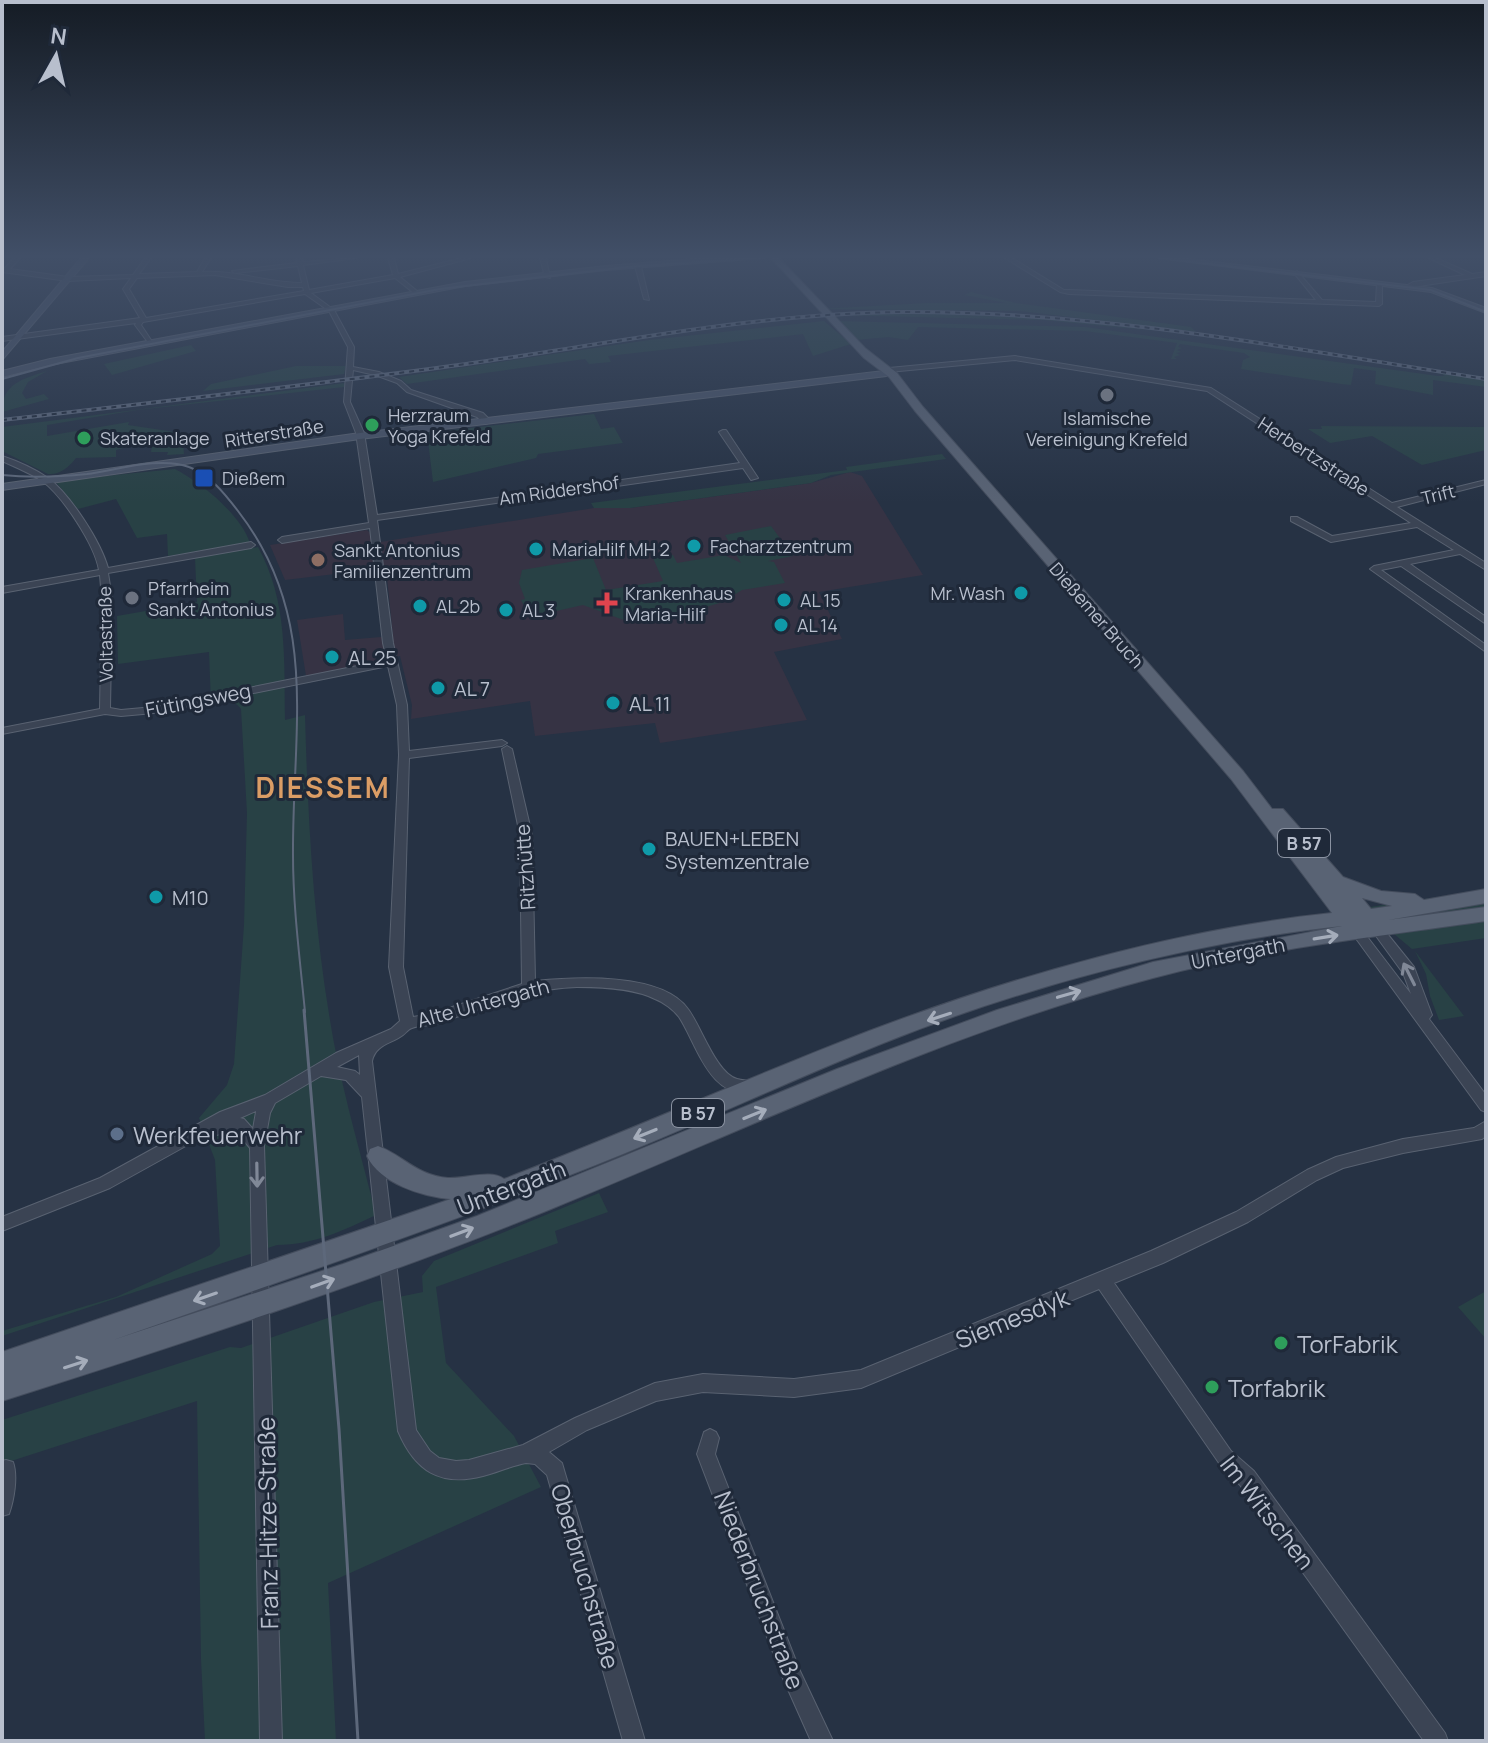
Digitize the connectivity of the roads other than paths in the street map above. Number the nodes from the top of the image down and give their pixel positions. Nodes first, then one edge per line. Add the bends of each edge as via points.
1 (20, 339) edge
2 (148, 339) edge
3 (170, 339) edge
4 (349, 339) edge
5 (851, 339) edge
6 (150, 343) junction
7 (860, 349) junction
8 (95, 354) junction
9 (6, 357) edge
10 (871, 360) junction
11 (50, 362) junction
12 (350, 368) junction
13 (886, 372) junction
14 (2, 373) edge
15 (858, 374) junction
16 (2, 382) edge
17 (738, 391) junction
18 (488, 422) junction
19 (723, 432) dead end
20 (360, 436) junction
21 (2, 458) edge
22 (745, 465) junction
23 (754, 478) dead end
24 (46, 480) junction
25 (1486, 482) edge
26 (2, 487) edge
27 (1390, 506) junction
28 (1294, 519) dead end
29 (374, 522) junction
30 (1418, 524) junction
31 (282, 540) dead end
32 (251, 545) dead end
33 (1461, 551) junction
34 (1402, 563) junction
35 (1486, 567) edge
36 (103, 571) junction
37 (2, 590) edge
38 (1486, 621) edge
39 (1486, 628) edge
40 (1467, 635) junction
41 (1486, 649) edge
42 (393, 662) junction
43 (105, 711) junction
44 (2, 731) edge
45 (404, 755) junction
46 (1237, 775) junction
47 (1334, 876) junction
48 (1478, 898) edge
49 (1486, 914) edge
50 (1362, 924) junction
51 (529, 987) junction
52 (1012, 991) junction
53 (995, 1017) junction
54 (407, 1023) junction
55 (379, 1041) junction
56 (320, 1070) junction
57 (784, 1078) junction
58 (368, 1095) junction
59 (270, 1099) junction
60 (1486, 1106) edge
61 (1486, 1128) edge
62 (197, 1133) junction
63 (257, 1146) junction
64 (615, 1147) junction
65 (378, 1156) junction
66 (2, 1224) edge
67 (387, 1247) junction
68 (260, 1278) junction
69 (1103, 1281) junction
70 (262, 1305) junction
71 (2, 1365) edge
72 (2, 1388) edge
73 (710, 1438) dead end
74 (526, 1454) junction
75 (6, 1469) dead end
76 (2, 1507) edge
77 (271, 1741) edge
78 (634, 1741) edge
79 (822, 1741) edge
80 (1437, 1741) edge

1 - 9 main road
2 - 6 street
3 - 6 main road
4 - 12 street
5 - 7 main road, B 57
6 - 8 main road
7 - 10 main road, B 57
7 - 13 main road
8 - 11 main road
8 - 16 main road
9 - 11 main road via 22,364
9 - 14 main road
10 - 13 main road, B 57
10 - 15 main road
11 - 14 main road
12 - 18 street via 377,373
12 - 20 street via 347,402
13 - 15 main road
13 - 17 main road
13 - 27 street, Herbertzstraße via 1015,358 1209,389
13 - 46 main road, Dießemer Bruch / B 57
15 - 17 main road
17 - 18 main road, Ritterstraße
18 - 20 main road, Ritterstraße
19 - 22 street
20 - 24 main road, Ritterstraße
20 - 29 street
21 - 24 street, Voltastraße
22 - 23 street
22 - 29 street, Am Riddershof
24 - 26 main road, Ritterstraße
24 - 36 street, Voltastraße via 85,528
25 - 27 street, Trift
27 - 30 street, Herbertzstraße
28 - 30 street via 1331,539
29 - 31 street, Am Riddershof
29 - 42 street
30 - 33 street, Herbertzstraße
32 - 36 street
33 - 34 street
33 - 35 street, Herbertzstraße
34 - 38 street
34 - 40 street via 1374,569
36 - 37 street
36 - 43 street, Voltastraße
39 - 40 street
40 - 41 street
42 - 43 street, Fütingsweg via 154,710
42 - 45 street
43 - 44 street, Fütingsweg
45 - 51 street, Ritzhütte via 504,746 526,835
45 - 54 street via 396,967
46 - 47 main road, Dießemer Bruch / B 57
46 - 50 main road, Dießemer Bruch / B 57
47 - 48 main road, Untergath via 1349,887 1394,900
47 - 50 main road, Dießemer Bruch / B 57
48 - 50 main road, Untergath
49 - 50 main road, Untergath
50 - 52 main road, Untergath / B 57 via 1246,933 1121,958
53 -> 50 main road, Untergath / B 57 via 1155,969
50 - 60 street
51 - 54 street, Alte Untergath
51 - 57 street, Alte Untergath via 577,982 631,986 660,995 682,1010 715,1069 735,1085
52 - 53 main road
52 -> 57 main road, Untergath / B 57 via 877,1037
67 -> 53 main road, Untergath / B 57 via 540,1202
54 - 55 street, Alte Untergath
55 - 56 street, Alte Untergath
55 - 58 street via 365,1061
56 - 58 street via 350,1075
56 - 59 street, Alte Untergath
57 -> 64 main road, Untergath / B 57
58 - 65 street
59 - 62 street, Alte Untergath
59 - 63 street
61 - 69 street, Siemesdyk via 1341,1162 1242,1217
62 - 63 street, Alte Untergath via 239,1124
62 - 66 street, Alte Untergath via 105,1183
63 -> 68 street
64 - 65 main road via 494,1185 443,1191 412,1182
64 - 67 main road, Untergath / B 57
65 - 67 street
67 - 68 main road, Untergath / B 57
70 -> 67 main road, Untergath / B 57
67 - 74 street via 413,1448 427,1464 450,1471
68 - 70 street
68 -> 71 main road, Untergath / B 57
69 - 74 street, Siemesdyk via 861,1379 794,1388 703,1383 655,1392
69 - 80 street, Im Witschen via 1225,1457 1247,1478
72 -> 70 main road, Untergath / B 57
70 - 77 street, Franz-Hitze-Straße
73 - 79 street, Niederbruchstraße via 706,1454
74 - 78 street, Oberbruchstraße via 544,1459 555,1470
75 - 76 street

